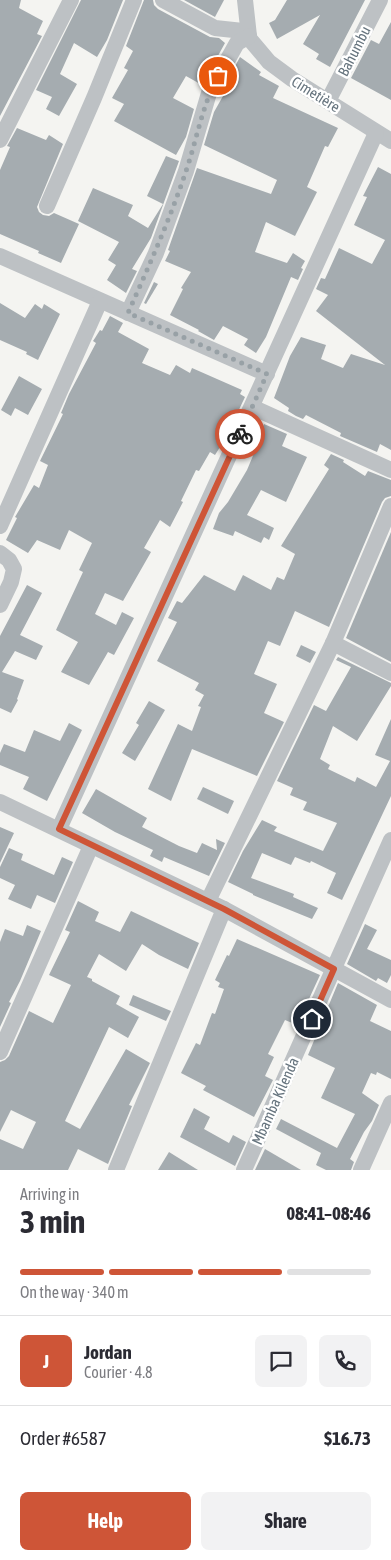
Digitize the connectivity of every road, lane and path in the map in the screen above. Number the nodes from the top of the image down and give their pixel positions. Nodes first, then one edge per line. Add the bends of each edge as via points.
1 (71, 0) edge
2 (134, 0) edge
3 (163, 0) edge
4 (245, 0) edge
5 (380, 0) edge
6 (249, 36) junction
7 (328, 101) junction
8 (376, 133) junction
9 (0, 140) edge
10 (391, 141) edge
11 (47, 206) dead end
12 (0, 256) edge
13 (100, 301) junction
14 (128, 313) junction
15 (267, 374) junction
16 (252, 407) junction
17 (391, 470) edge
18 (391, 506) edge
19 (0, 526) edge
20 (0, 552) edge
21 (0, 605) edge
22 (333, 644) junction
23 (391, 673) edge
24 (0, 802) edge
25 (59, 829) junction
26 (391, 840) edge
27 (91, 846) junction
28 (208, 902) junction
29 (224, 909) junction
30 (334, 969) junction
31 (391, 1000) edge
32 (0, 1052) edge
33 (391, 1103) edge
34 (116, 1170) edge
35 (244, 1170) edge
36 (361, 1170) edge

1 - 9 street
2 - 11 street
3 - 6 street via 215,28 243,30
4 - 6 street
5 - 7 street, Bahumbu
6 - 7 street, Cimetière via 269,62
6 - 14 street via 237,42 209,93 186,171 156,253
7 - 8 street, Cimetière
8 - 10 street, Cimetière
8 - 15 street
12 - 13 street
13 - 14 street
13 - 19 street
14 - 15 street
15 - 16 street
16 - 17 street
16 - 25 street
18 - 22 street
20 - 21 street via 14,569
22 - 23 street
22 - 28 street
24 - 25 street
25 - 27 street
26 - 30 street, Mbamba Kilenda
27 - 28 street
27 - 32 street
28 - 29 street
29 - 30 street
29 - 34 street
30 - 31 street
30 - 35 street, Mbamba Kilenda
33 - 36 street

